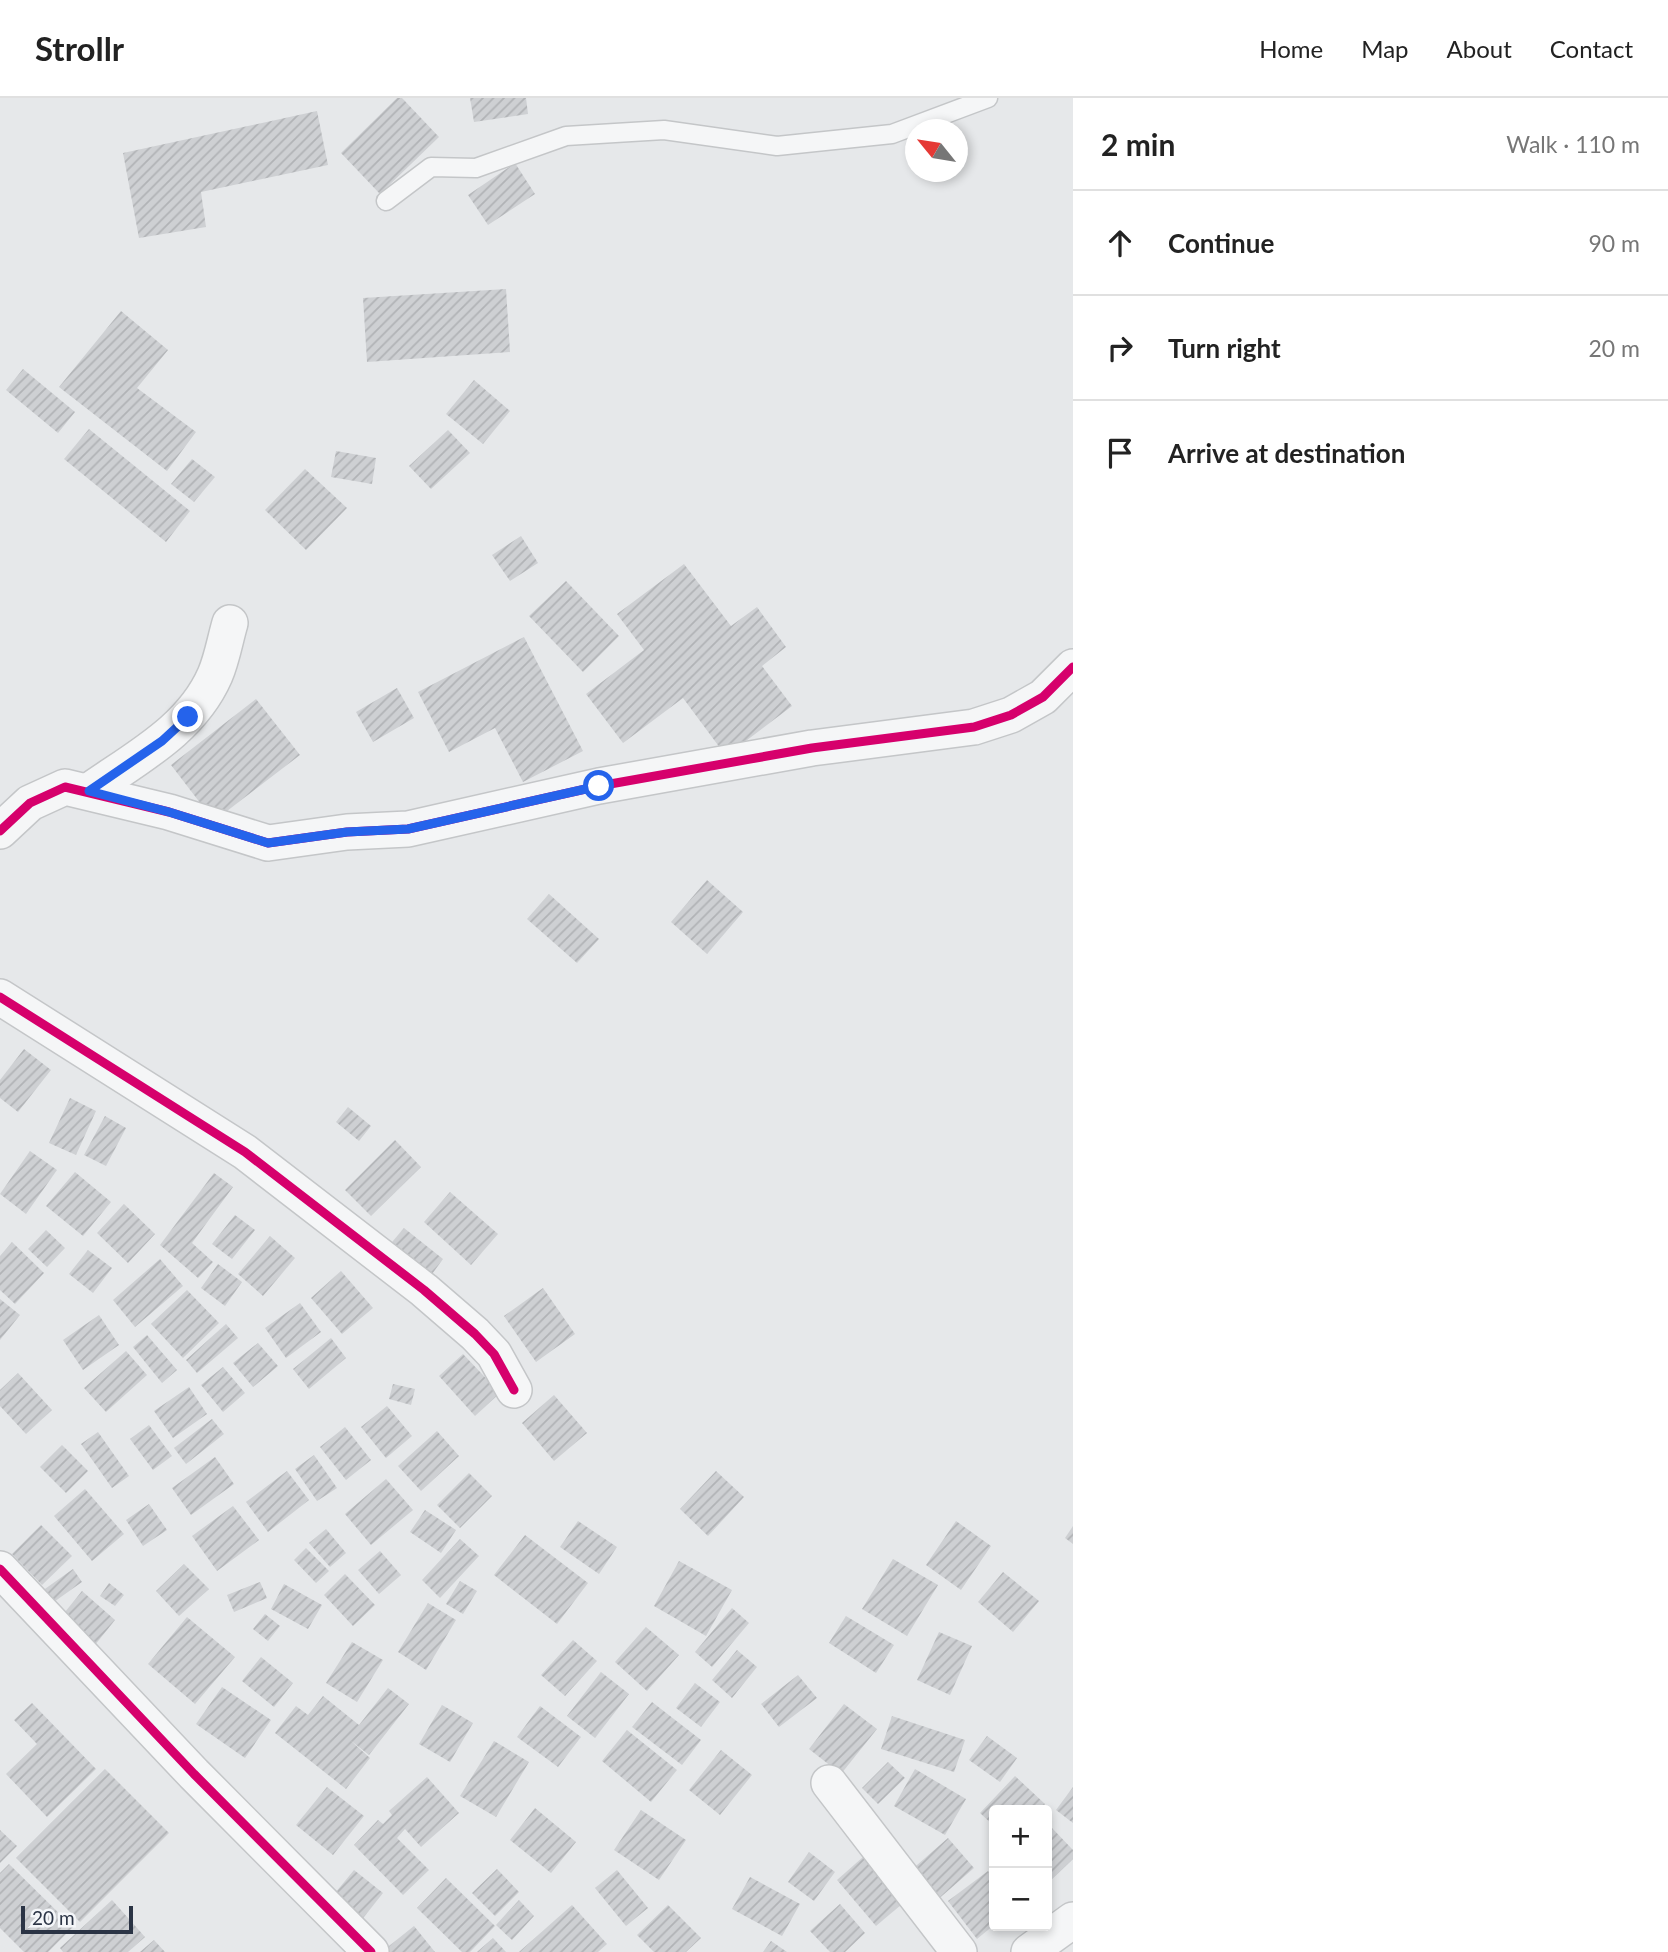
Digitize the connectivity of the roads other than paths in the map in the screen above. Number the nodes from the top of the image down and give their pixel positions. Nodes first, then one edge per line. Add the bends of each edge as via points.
1 (988, 98) edge
2 (386, 201) dead end
3 (230, 623) dead end
4 (1073, 667) edge
5 (89, 791) junction
6 (0, 831) edge
7 (0, 997) edge
8 (514, 1390) dead end
9 (0, 1569) edge
10 (829, 1783) dead end
11 (1073, 1920) edge
12 (942, 1946) edge
13 (371, 1952) edge
14 (1029, 1952) edge

1 - 2 lane via 892,134 776,146 664,131 566,136 476,168 431,167
3 - 5 street via 216,673 188,717 162,741
4 - 5 street via 1043,697 1011,715 974,727 811,748 599,786 408,829 268,843
5 - 6 street via 65,787 30,803
7 - 8 street via 245,1152 475,1334 494,1354
9 - 13 street
10 - 12 street
11 - 14 street

